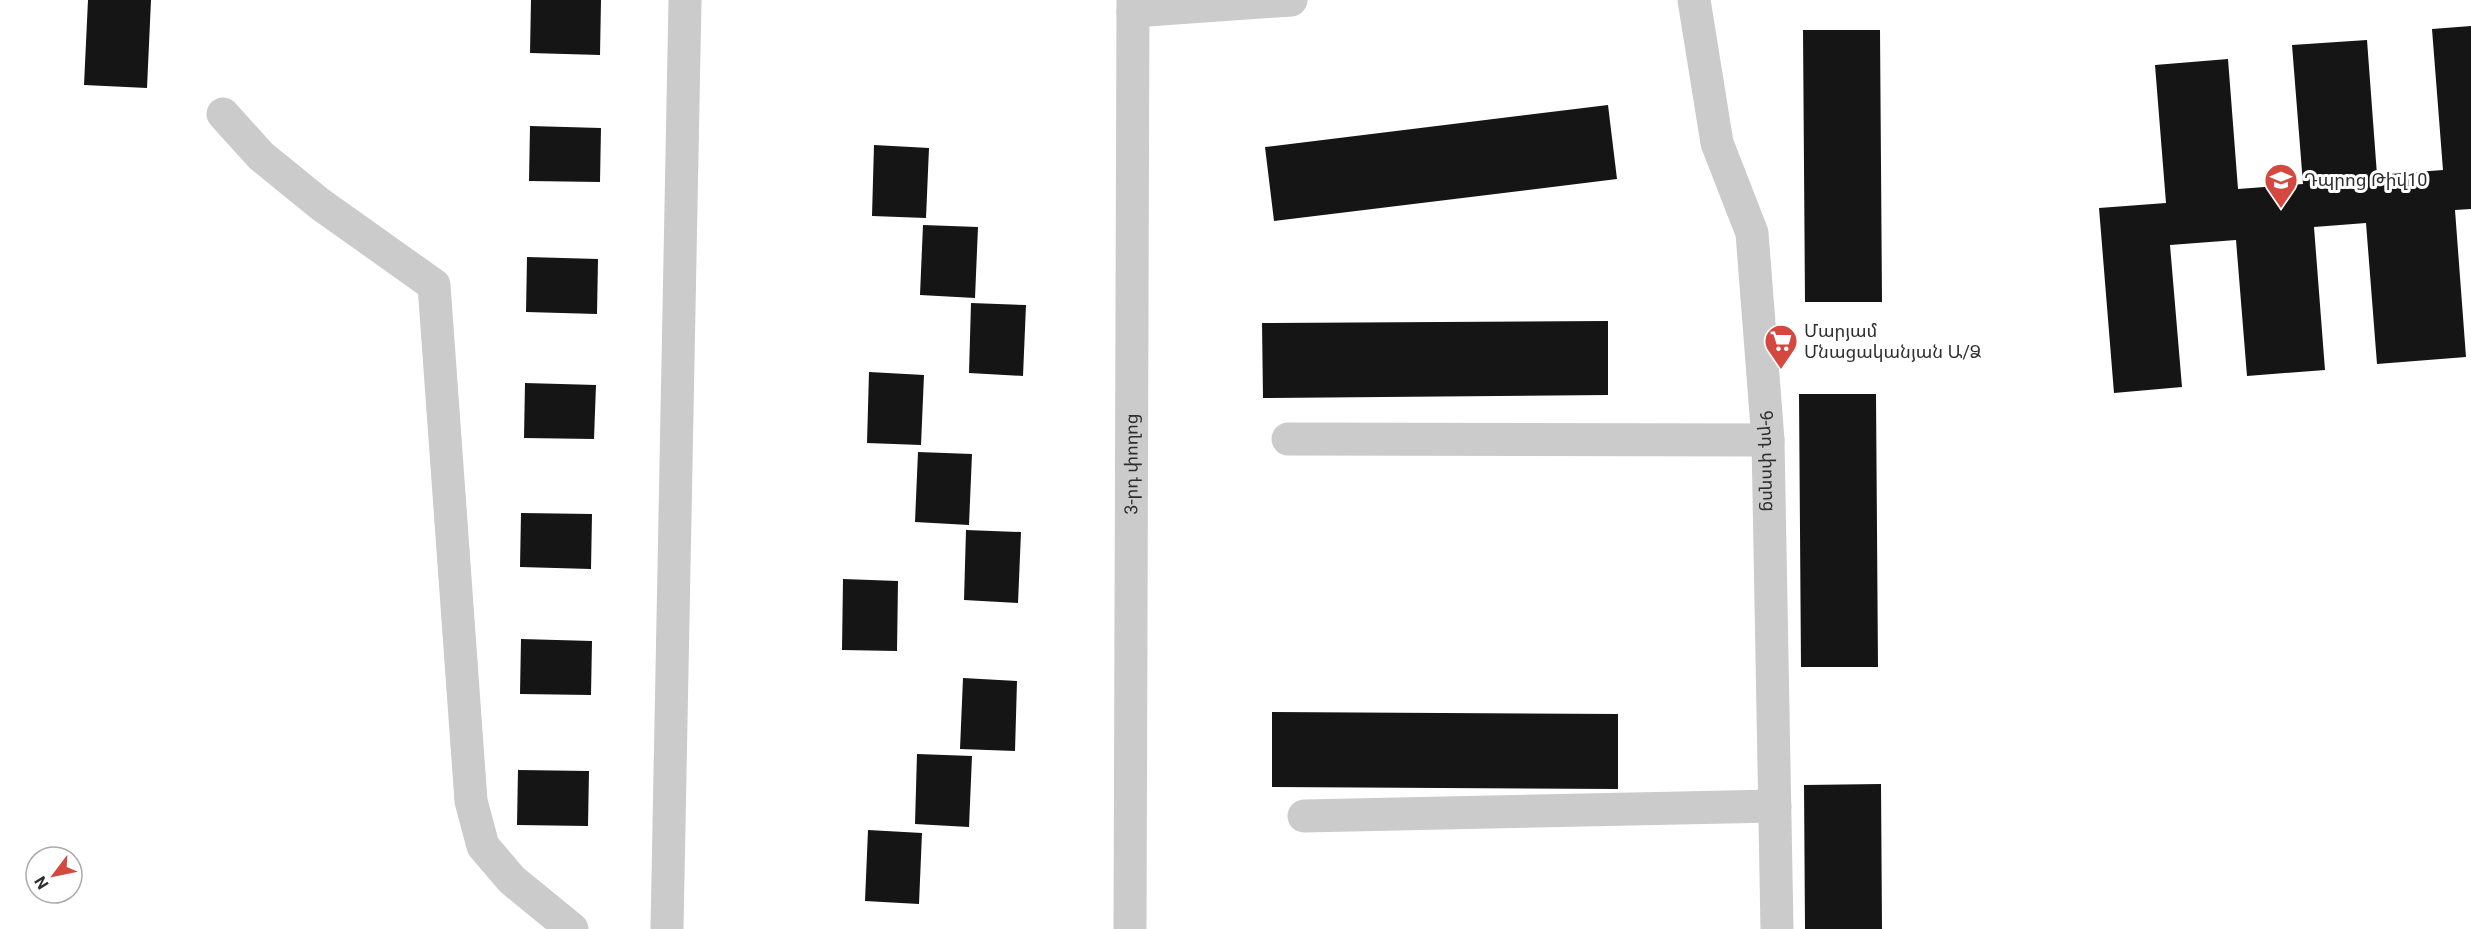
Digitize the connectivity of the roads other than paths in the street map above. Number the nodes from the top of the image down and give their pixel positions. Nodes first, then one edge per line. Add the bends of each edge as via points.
1 (685, 0) edge
2 (1290, 0) edge
3 (1694, 0) edge
4 (1133, 6) edge
5 (223, 114) dead end
6 (1288, 439) dead end
7 (1768, 440) junction
8 (1775, 806) junction
9 (1304, 816) dead end
10 (572, 929) edge
11 (668, 929) edge
12 (1130, 929) edge
13 (1777, 929) edge

1 - 11 street
2 - 4 street
3 - 7 street, 9-րդ փողոց via 1717,143 1752,233
4 - 12 street, 3-րդ փողոց
5 - 10 street via 261,156 320,204 434,285 471,801 483,846 512,880
6 - 7 street
7 - 8 street, 9-րդ փողոց
8 - 9 street
8 - 13 street, 9-րդ փողոց

